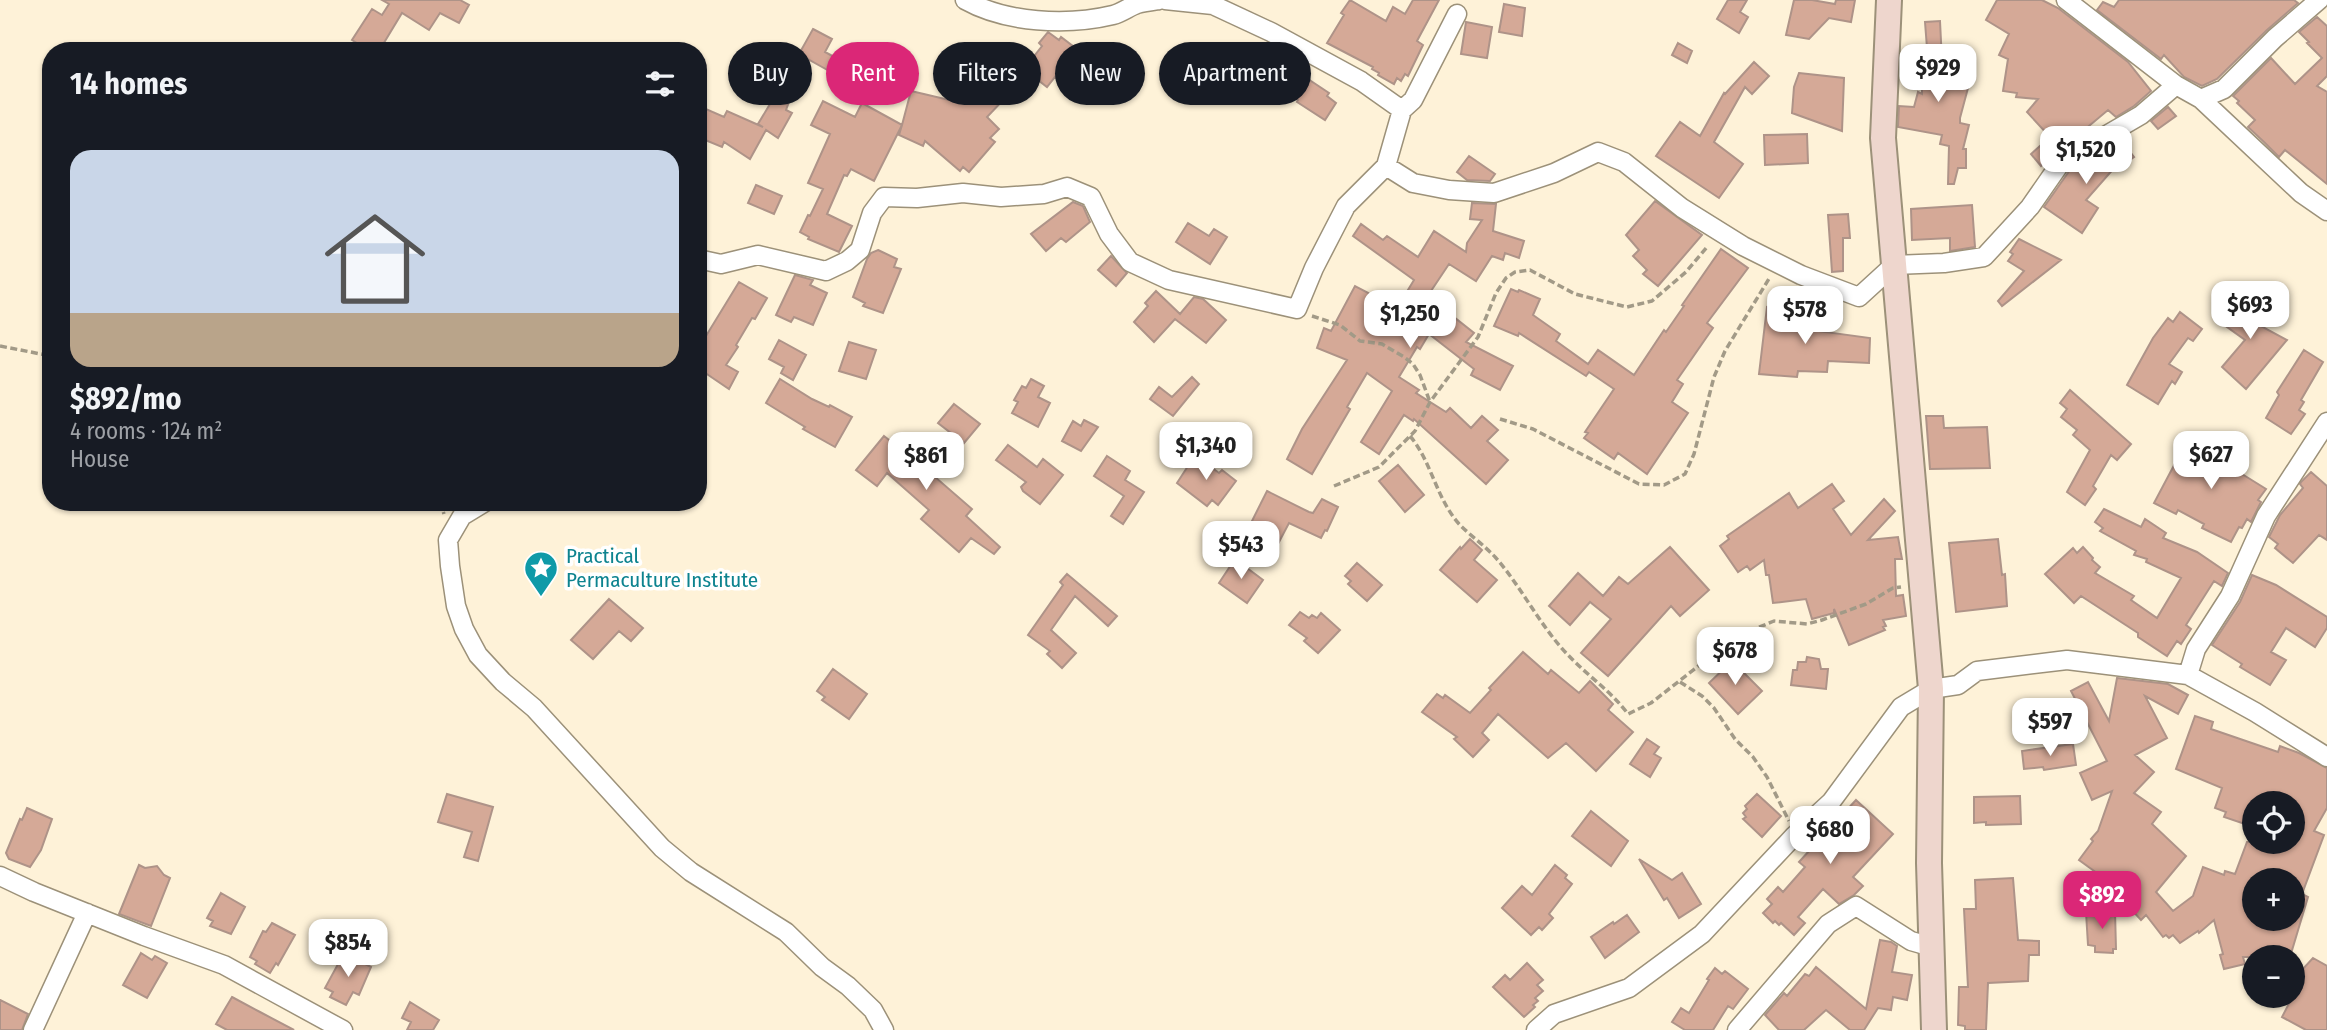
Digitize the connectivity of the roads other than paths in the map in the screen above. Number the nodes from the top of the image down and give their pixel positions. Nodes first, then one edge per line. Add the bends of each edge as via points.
1 (965, 0) edge
2 (1159, 0) edge
3 (1165, 0) edge
4 (1889, 0) edge
5 (2066, 0) edge
6 (2319, 0) edge
7 (1230, 6) edge
8 (1457, 14) dead end
9 (2176, 85) junction
10 (2202, 99) junction
11 (1402, 110) junction
12 (1385, 166) junction
13 (2327, 211) edge
14 (707, 261) edge
15 (1894, 265) junction
16 (1896, 295) junction
17 (1859, 297) junction
18 (2327, 422) edge
19 (470, 511) edge
20 (2188, 675) junction
21 (1931, 689) junction
22 (2327, 757) edge
23 (0, 876) edge
24 (87, 913) junction
25 (1931, 947) junction
26 (33, 1030) edge
27 (342, 1030) edge
28 (884, 1030) edge
29 (1536, 1030) edge
30 (1737, 1030) edge
31 (1934, 1030) edge

1 - 2 street via 1020,20 1087,20
3 - 7 street
4 - 15 main road via 1883,138
5 - 9 street
6 - 10 street via 2224,89
7 - 11 street via 1361,81
8 - 11 street via 1413,100
9 - 10 street
9 - 15 street via 2141,115 2062,161 2031,206 1984,257
10 - 13 street via 2301,193
11 - 12 street
12 - 14 street via 1346,206 1297,309 1169,280 1130,262 1091,197 1067,187 1001,197 963,193 884,197 872,213 860,250 826,271 758,255 721,264
12 - 17 street via 1413,183 1494,193 1598,152 1624,162 1682,208 1743,246
15 - 16 main road
15 - 17 street
16 - 17 street
16 - 21 main road
18 - 20 street via 2266,516 2230,596 2196,649
19 - 28 street via 448,540 456,606 478,655 534,708 662,848 691,872 786,932 873,1010
20 - 21 street via 2067,660 1977,671 1958,685
20 - 22 street
21 - 25 main road
21 - 29 street via 1901,707 1831,802 1702,934 1629,988 1554,1014
23 - 24 street
24 - 26 street
24 - 27 street via 224,965
25 - 30 street via 1911,941 1856,906 1828,924
25 - 31 main road

